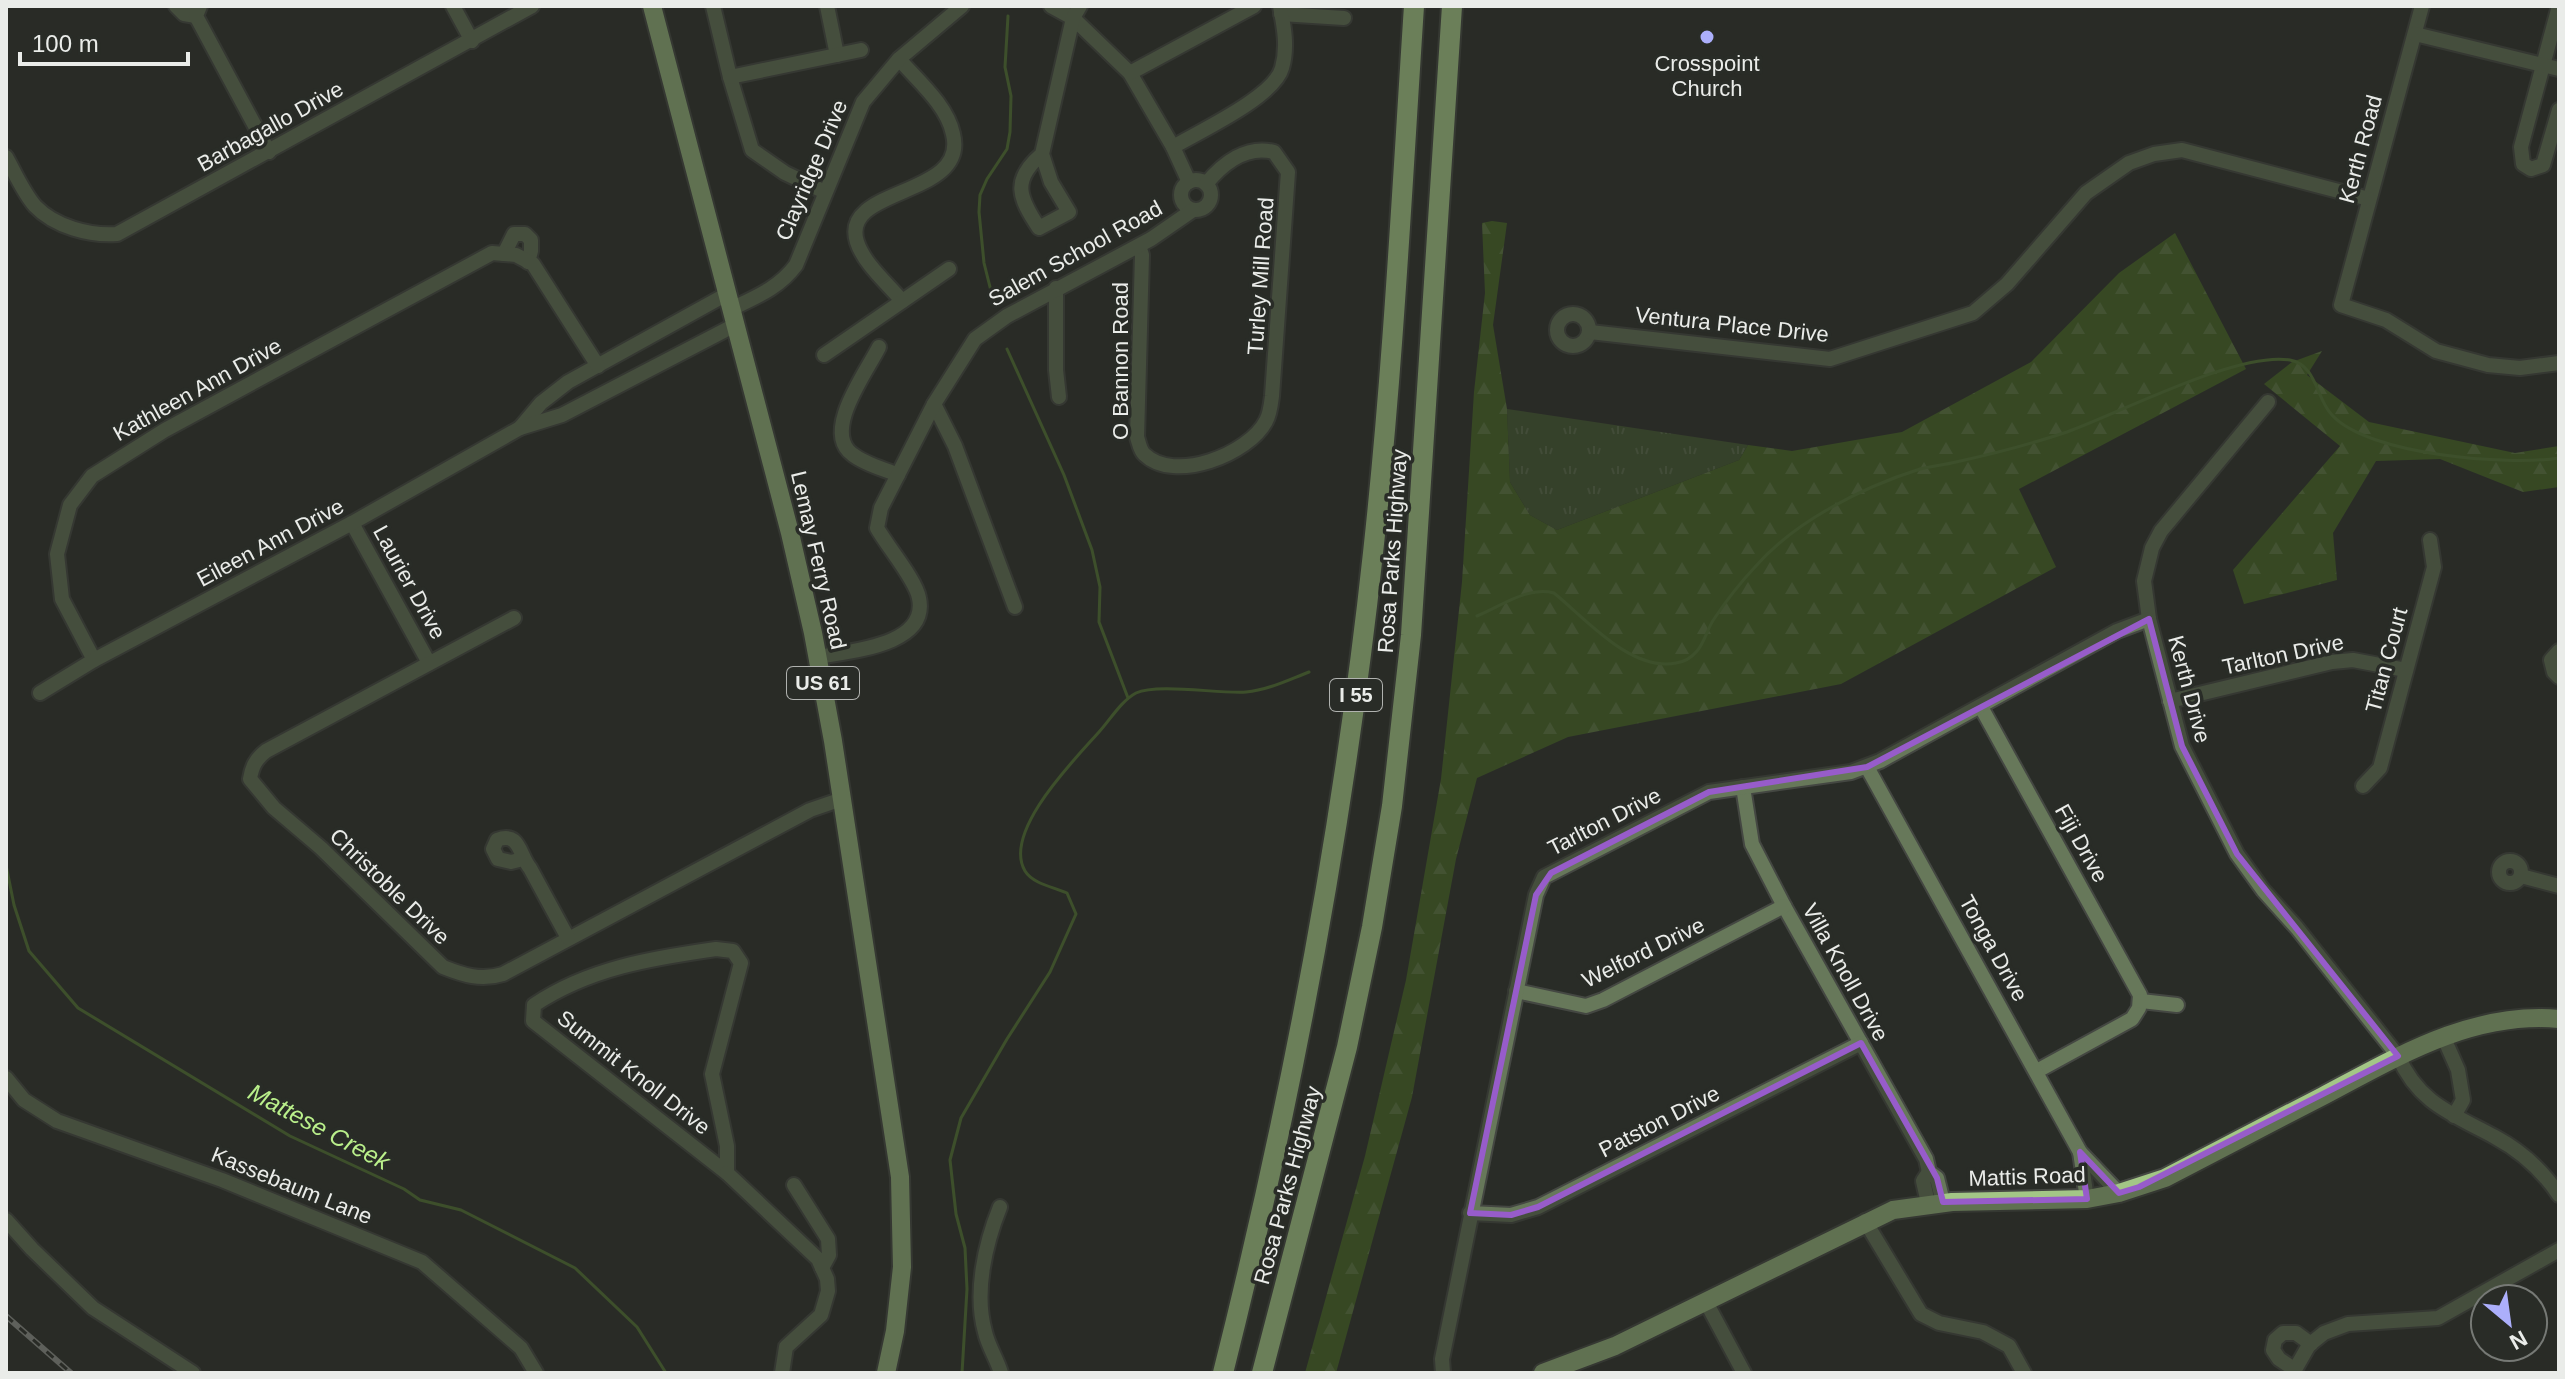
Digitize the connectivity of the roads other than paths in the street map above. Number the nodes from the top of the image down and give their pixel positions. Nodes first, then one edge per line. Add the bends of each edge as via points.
1 (176, 6) edge
2 (453, 6) edge
3 (532, 6) edge
4 (652, 6) edge
5 (713, 6) edge
6 (827, 6) edge
7 (962, 6) edge
8 (1051, 6) edge
9 (1254, 6) edge
10 (1414, 6) edge
11 (1452, 6) edge
12 (2422, 6) edge
13 (2559, 6) edge
14 (1281, 10) edge
15 (198, 11) edge
16 (1076, 12) edge
17 (1344, 18) dead end
18 (2415, 34) junction
19 (472, 41) junction
20 (861, 50) dead end
21 (837, 55) junction
22 (899, 59) junction
23 (2543, 65) junction
24 (2559, 69) edge
25 (1130, 73) junction
26 (730, 77) junction
27 (2559, 110) edge
28 (1173, 147) junction
29 (269, 152) junction
30 (1042, 154) junction
31 (6, 157) edge
32 (1189, 182) junction
33 (1206, 184) junction
34 (825, 192) junction
35 (2369, 199) junction
36 (1193, 210) junction
37 (1139, 246) junction
38 (504, 254) junction
39 (528, 262) junction
40 (949, 269) dead end
41 (1056, 288) junction
42 (902, 301) junction
43 (731, 310) junction
44 (1590, 332) dead end
45 (879, 347) dead end
46 (824, 355) dead end
47 (2559, 363) edge
48 (598, 366) junction
49 (1272, 396) joint
50 (1059, 397) dead end
51 (2268, 402) dead end
52 (934, 404) junction
53 (520, 428) junction
54 (898, 475) junction
55 (352, 523) junction
56 (2430, 540) dead end
57 (1015, 607) dead end
58 (514, 618) dead end
59 (2149, 619) junction
60 (2559, 651) edge
61 (818, 657) junction
62 (94, 660) junction
63 (429, 663) junction
64 (2406, 670) junction
65 (2559, 677) edge
66 (40, 693) dead end
67 (2170, 701) junction
68 (1981, 707) junction
69 (1867, 767) junction
70 (2363, 786) dead end
71 (1743, 787) junction
72 (842, 799) junction
73 (523, 859) dead end
74 (2521, 876) dead end
75 (2559, 886) edge
76 (1784, 906) junction
77 (568, 938) junction
78 (1516, 991) junction
79 (2141, 1001) junction
80 (2177, 1005) dead end
81 (2559, 1019) edge
82 (2443, 1036) junction
83 (1861, 1043) junction
84 (2398, 1056) junction
85 (2037, 1071) junction
86 (6, 1078) edge
87 (2454, 1116) junction
88 (2080, 1152) junction
89 (727, 1173) junction
90 (794, 1185) dead end
91 (2119, 1193) junction
92 (2559, 1195) edge
93 (2087, 1199) junction
94 (1935, 1203) junction
95 (1000, 1207) dead end
96 (1470, 1213) junction
97 (6, 1220) edge
98 (1865, 1221) junction
99 (2559, 1250) edge
100 (822, 1268) junction
101 (1706, 1302) junction
102 (2311, 1344) junction
103 (2293, 1371) edge
104 (193, 1373) edge
105 (536, 1373) edge
106 (782, 1373) edge
107 (886, 1373) edge
108 (1001, 1373) edge
109 (1223, 1373) edge
110 (1262, 1373) edge
111 (1443, 1373) edge
112 (1543, 1373) edge
113 (1744, 1373) edge
114 (2024, 1373) edge

1 - 15 street via 184,14
2 - 19 street
3 - 19 street, Barbagallo Drive
4 - 43 main road, Lemay Ferry Road / US 61
5 - 26 street
6 - 21 street
7 - 22 street, Clayridge Drive
8 - 16 street
9 - 25 street
10 - 109 highway, Rosa Parks Highway / I 55 via 1387,416 1351,730 1295,1062
11 - 110 highway, Rosa Parks Highway / I 55 via 1413,604 1392,806 1350,1033
12 - 18 street, Kerth Road
13 - 23 street
14 - 17 street
14 - 28 street via 1286,40 1275,81
15 - 29 street
16 - 25 street
16 - 30 street
18 - 23 street
18 - 35 street, Kerth Road
19 - 29 street, Barbagallo Drive
20 - 21 street
21 - 26 street
22 - 34 street, Clayridge Drive via 863,102
22 - 42 street via 943,112 955,144 950,159 930,180 872,206 860,217 857,243
23 - 24 street
23 - 27 street via 2521,147 2523,164 2531,169 2543,165
25 - 28 street
26 - 34 street via 752,150
28 - 32 street
29 - 31 street, Barbagallo Drive via 117,234 103,235 43,213
30 - 30 street via 1022,179 1020,194 1039,228 1069,212
32 - 33 street
32 - 36 street via 1181,198
33 - 36 street via 1208,204
33 - 49 street, Turley Mill Road via 1216,171 1259,148 1274,152 1288,172
34 - 43 street, Clayridge Drive via 788,276
35 - 44 street, Ventura Place Drive via 2182,150 2154,154 2129,163 2086,193 2007,284 1973,313 1830,359
35 - 47 street, Kerth Road via 2341,305 2386,320 2436,351 2475,362 2520,368
36 - 37 street, Salem School Road
37 - 41 street, Salem School Road
37 - 49 street, O Bannon Road via 1137,437 1142,452 1164,466 1209,462 1251,440 1267,421
38 - 39 street
38 - 39 street, Kathleen Ann Drive via 514,234 525,234 531,240
38 - 62 street, Kathleen Ann Drive via 492,253 448,276 165,430 92,476 70,505 57,554 62,599
39 - 48 street, Kathleen Ann Drive
40 - 42 street
41 - 50 street
41 - 52 street, Salem School Road via 975,339
42 - 46 street
43 - 48 street, Eileen Ann Drive
43 - 53 street, Eileen Ann Drive via 562,415
43 - 61 main road, Lemay Ferry Road / US 61
45 - 54 street via 842,418 840,437 851,454
48 - 53 street, Eileen Ann Drive via 541,403
51 - 59 street, Kerth Drive via 2161,531 2144,581
52 - 54 street, Salem School Road
52 - 57 street
53 - 55 street, Eileen Ann Drive
54 - 61 street, Salem School Road via 877,528 920,598 918,616 889,643
55 - 62 street, Eileen Ann Drive
55 - 63 street, Laurier Drive
56 - 64 street, Titan Court via 2434,567
58 - 63 street, Christoble Drive
59 - 67 street, Kerth Drive
59 - 68 street, Tarlton Drive via 2117,631
60 - 65 street via 2551,660
61 - 72 main road, Lemay Ferry Road / US 61
62 - 66 street, Eileen Ann Drive
63 - 77 street, Christoble Drive via 266,751 257,758 250,779 274,808 443,967 468,977 494,977
64 - 67 street, Tarlton Drive via 2353,660 2332,662
64 - 70 street, Titan Court via 2380,768
67 - 84 street, Kerth Drive via 2186,758 2237,854
68 - 69 street, Tarlton Drive
68 - 79 street, Fiji Drive
69 - 71 street, Tarlton Drive
69 - 85 street, Tonga Drive
71 - 76 street, Villa Knoll Drive via 1752,844
71 - 78 street, Tarlton Drive via 1709,792 1544,877
72 - 77 street, Christoble Drive via 810,810
72 - 107 main road, Lemay Ferry Road / US 61 via 903,1206 900,1295
73 - 77 street
74 - 75 street
76 - 78 street, Welford Drive via 1586,1006
76 - 83 street, Villa Knoll Drive
78 - 96 street, Tarlton Drive
79 - 80 street
79 - 85 street via 2132,1019
81 - 82 main road, Mattis Road via 2509,1021
82 - 84 main road, Mattis Road
82 - 87 street via 2458,1070 2463,1100
83 - 94 street, Villa Knoll Drive via 1926,1159 1929,1172 1923,1181
83 - 96 street, Patston Drive via 1538,1207 1511,1215
84 - 87 street, Kerth Drive via 2425,1097
84 - 91 main road, Mattis Road via 2165,1178
85 - 88 street, Tonga Drive
86 - 105 street, Kassebaum Lane via 24,1100 57,1121 222,1180 422,1262 521,1348
87 - 92 street, Kerth Drive via 2530,1161
88 - 91 street, Tonga Drive
88 - 93 street, Tonga Drive
89 - 89 street, Summit Knoll Drive via 533,1021 534,1005 605,971 647,959 716,949 738,955 741,963 712,1074 727,1146
89 - 100 street, Summit Knoll Drive
90 - 100 street via 828,1239 829,1255
91 - 93 main road, Mattis Road
93 - 94 main road, Mattis Road
94 - 98 main road, Mattis Road via 1904,1206
95 - 108 street via 990,1234 981,1310
96 - 111 street, Tarlton Drive
97 - 104 street via 93,1308
98 - 101 main road, Mattis Road
98 - 114 street via 1921,1314 1983,1332 2009,1346
99 - 102 street via 2438,1318 2348,1324
100 - 106 street via 828,1291 821,1315 786,1347
101 - 112 main road, Mattis Road
101 - 113 street
102 - 103 street
102 - 103 street via 2296,1333 2283,1333 2275,1340 2273,1350

